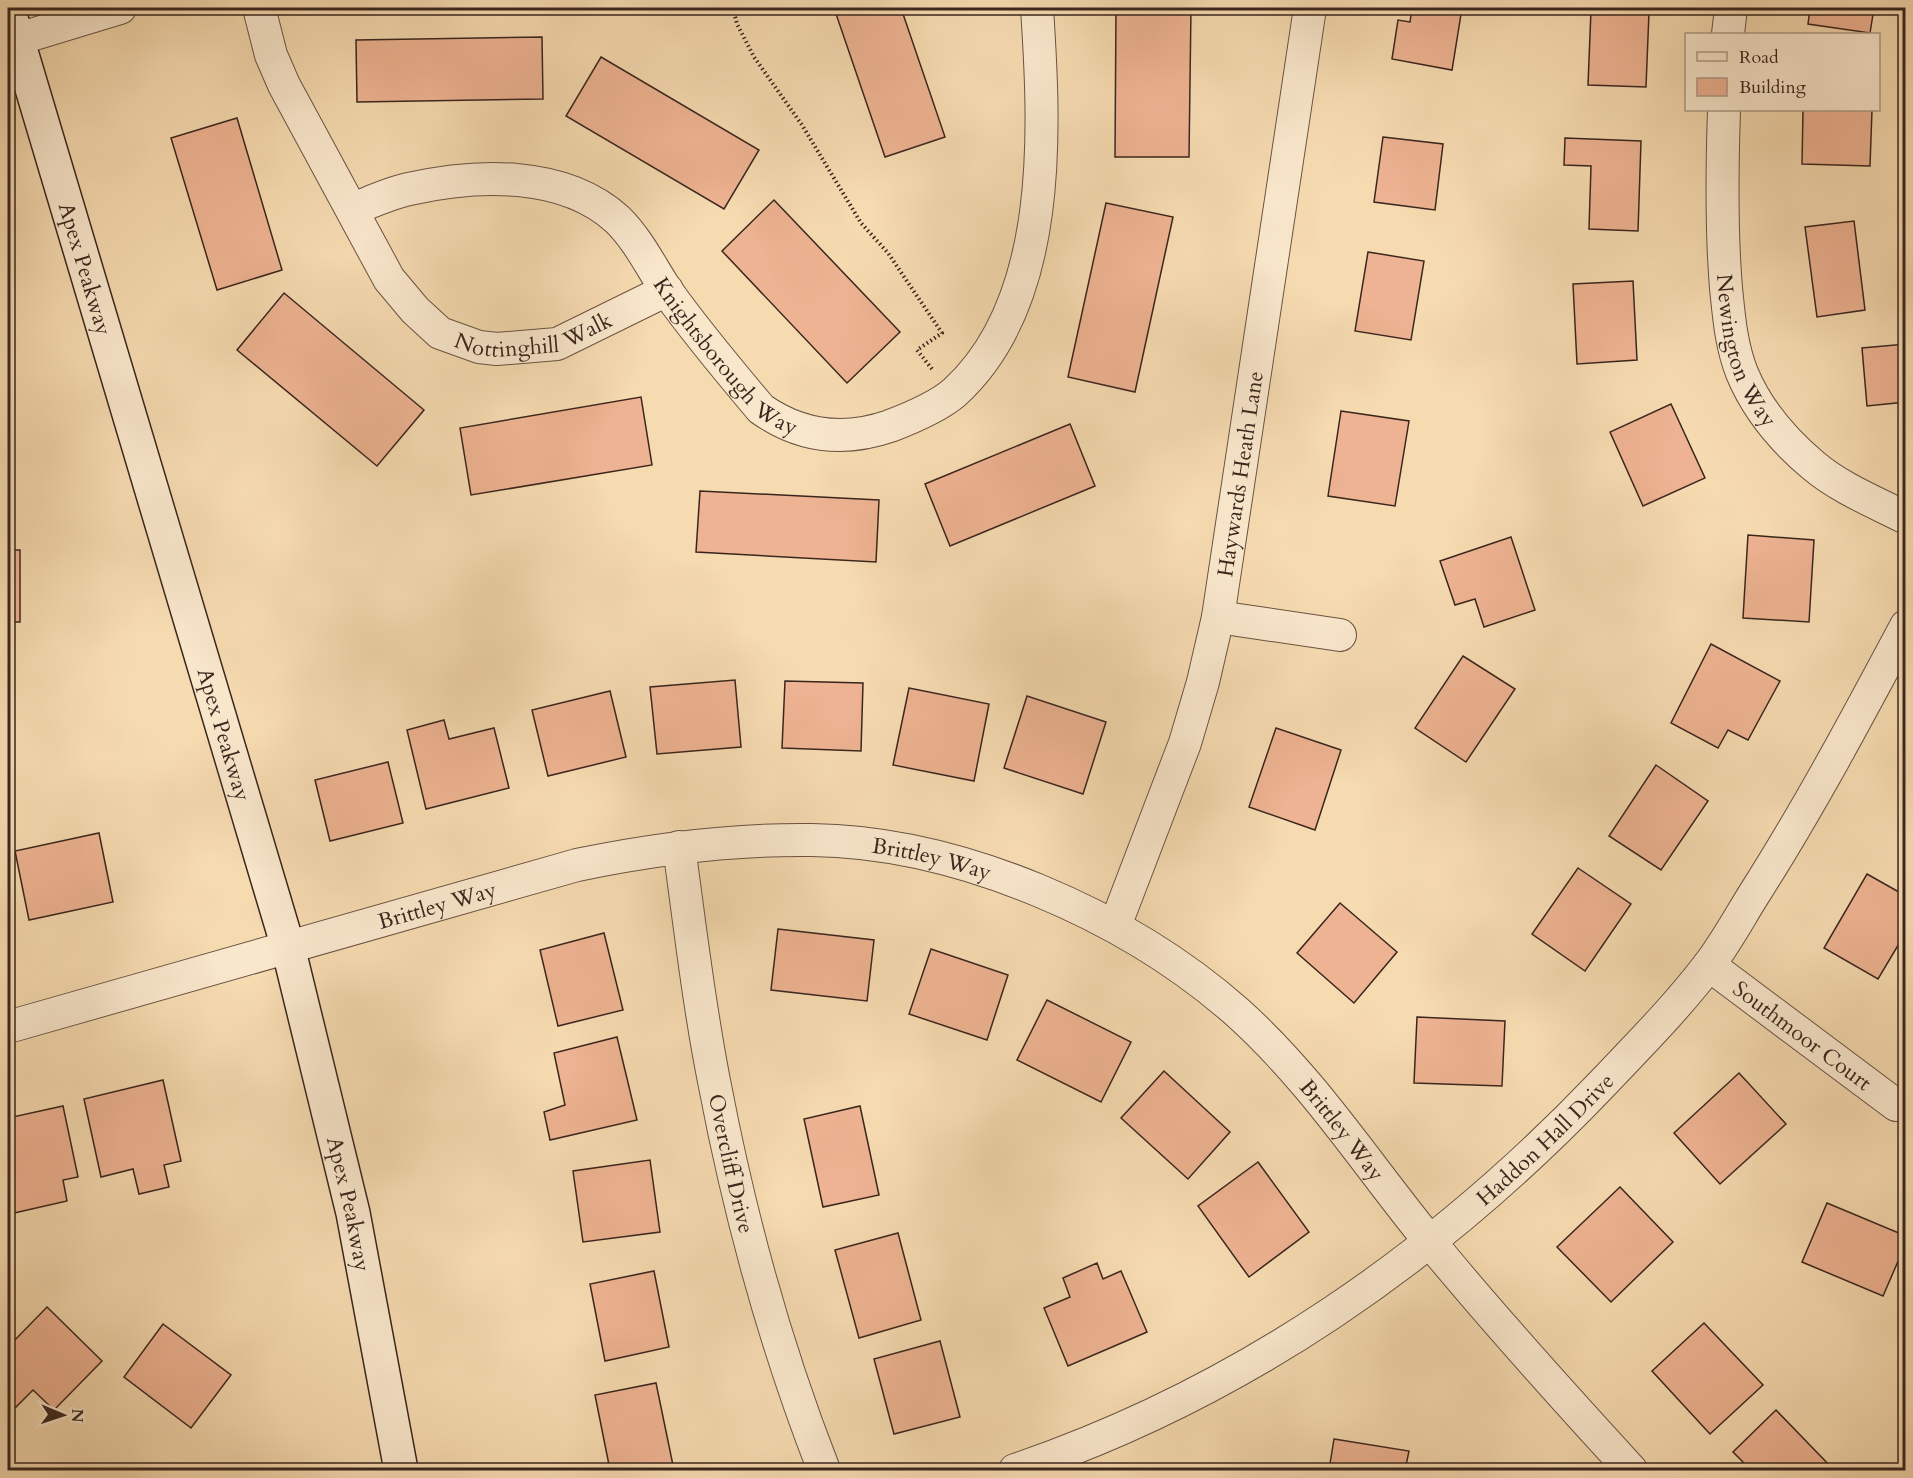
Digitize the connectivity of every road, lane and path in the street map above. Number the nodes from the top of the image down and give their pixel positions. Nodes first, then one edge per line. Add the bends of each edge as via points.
1 (8, 8) edge
2 (120, 8) edge
3 (260, 8) edge
4 (733, 8) edge
5 (1036, 8) edge
6 (1310, 8) edge
7 (1731, 8) edge
8 (1728, 33) edge
9 (13, 40) edge
10 (1724, 111) edge
11 (353, 209) junction
12 (667, 290) junction
13 (953, 394) junction
14 (1905, 518) edge
15 (1218, 616) junction
16 (1905, 626) edge
17 (1341, 635) dead end
18 (679, 847) junction
19 (1115, 926) junction
20 (288, 947) junction
21 (1709, 965) junction
22 (8, 1026) edge
23 (1896, 1105) dead end
24 (1431, 1242) junction
25 (401, 1470) edge
26 (824, 1470) edge
27 (1015, 1470) edge
28 (1631, 1470) edge

1 - 9 main road, Apex Peakway
2 - 9 street
3 - 11 street via 271,55 284,85
4 - 13 path via 754,57 802,125 861,223 888,253 942,333 917,350
5 - 13 street, Knightsborough Way via 1041,167 1025,263 996,339 976,370
6 - 15 street, Haywards Heath Lane
7 - 8 street
9 - 20 main road, Apex Peakway
10 - 14 street, Newington Way via 1725,268 1730,336 1742,373 1758,404 1778,430 1815,467
11 - 12 street, Knightsborough Way via 407,189 437,184 504,180 550,185 593,202 617,220 640,246
11 - 12 street, Nottinghill Walk via 389,279 415,310 440,333 479,346 514,349 557,344
12 - 13 street, Knightsborough Way via 761,409 796,429 832,436 878,430
15 - 17 street
15 - 19 street, Haywards Heath Lane via 1185,743
16 - 21 street, Haddon Hall Drive via 1783,848
18 - 19 street, Brittley Way via 814,840 879,846 925,855 1004,879
18 - 20 street, Brittley Way via 577,865
18 - 26 street, Overcliff Drive via 714,1083 735,1181 762,1290
19 - 24 street, Brittley Way via 1207,988 1275,1049 1333,1114
20 - 22 street, Brittley Way
20 - 25 main road, Apex Peakway via 353,1213
21 - 23 street, Southmoor Court
21 - 24 street, Haddon Hall Drive via 1566,1122 1465,1216
24 - 27 street, Haddon Hall Drive via 1302,1334 1217,1384 1131,1427
24 - 28 street, Brittley Way

